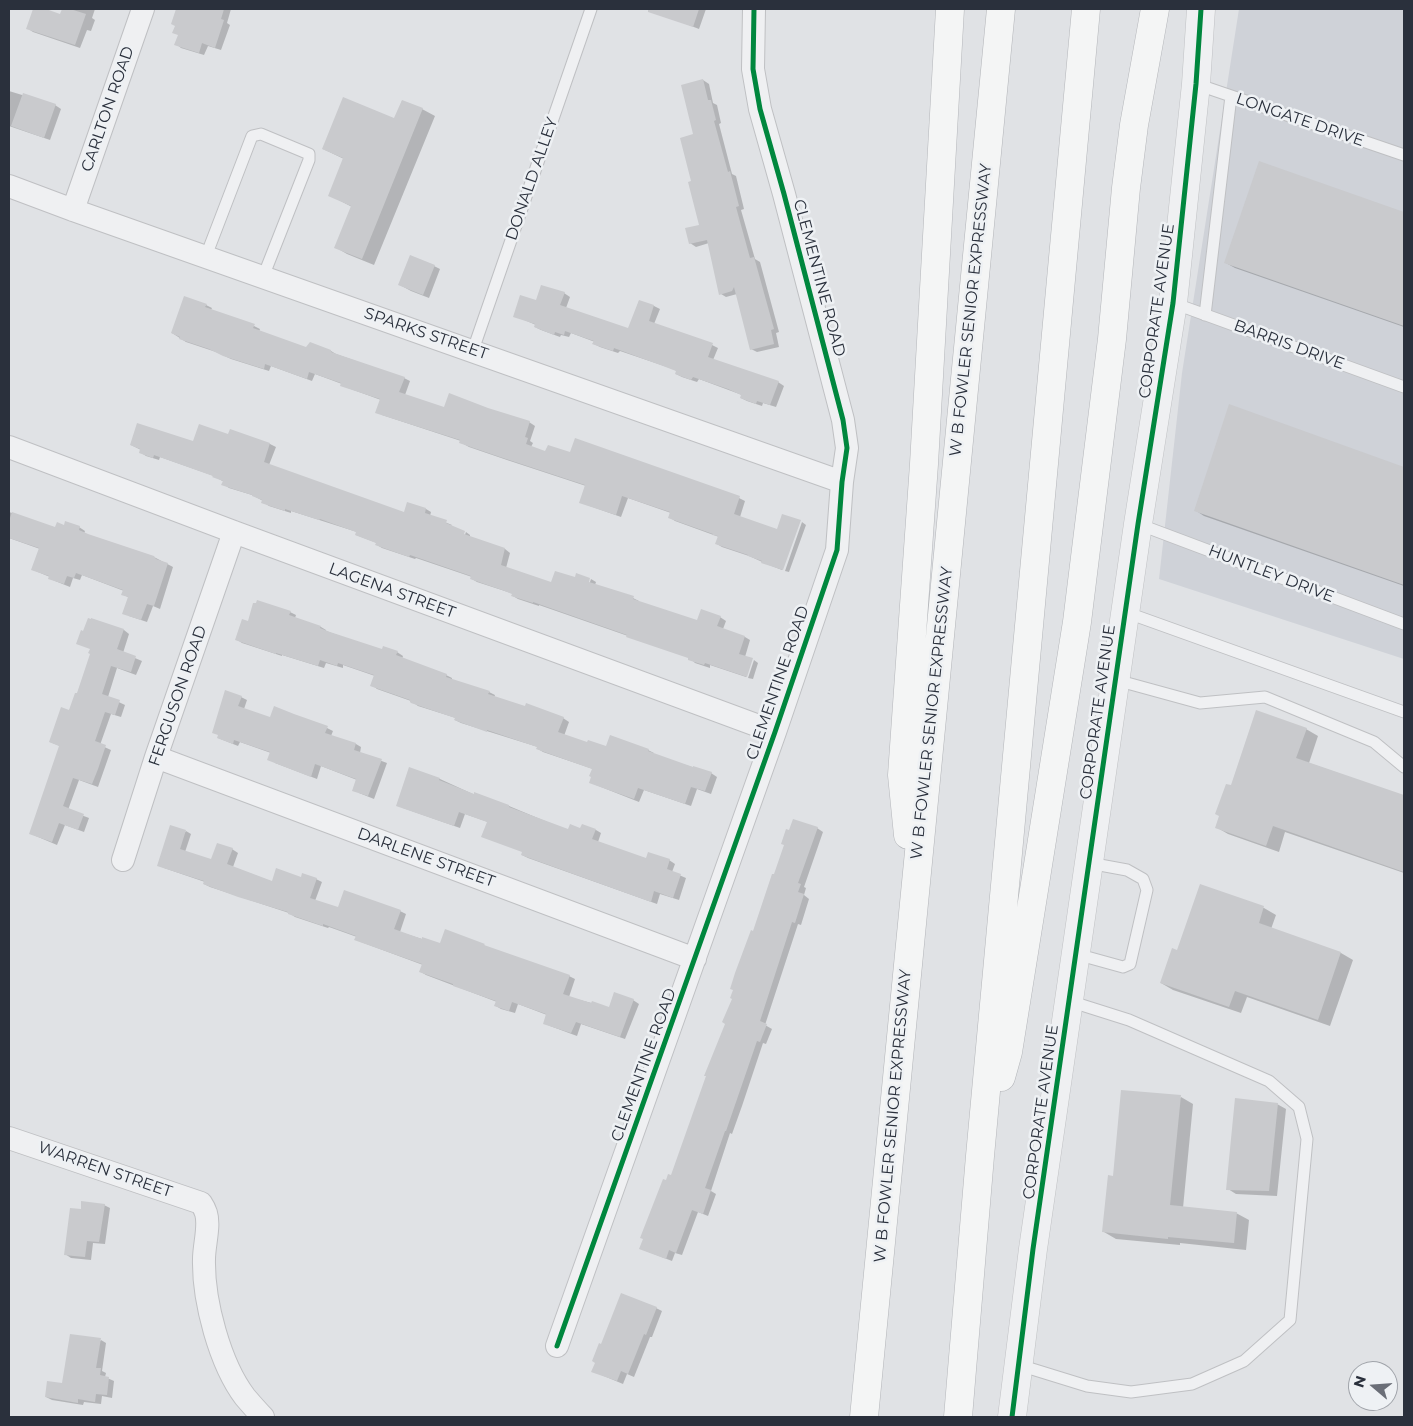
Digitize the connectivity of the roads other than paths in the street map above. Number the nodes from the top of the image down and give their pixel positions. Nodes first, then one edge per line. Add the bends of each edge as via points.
1 (143, 9) edge
2 (591, 9) edge
3 (754, 9) edge
4 (950, 9) edge
5 (1001, 9) edge
6 (1086, 9) edge
7 (1155, 9) edge
8 (1201, 9) edge
9 (1196, 84) junction
10 (1232, 96) junction
11 (1404, 155) edge
12 (9, 186) edge
13 (74, 210) junction
14 (206, 256) junction
15 (263, 276) junction
16 (1173, 303) junction
17 (1205, 315) junction
18 (473, 350) junction
19 (1404, 387) edge
20 (9, 447) edge
21 (842, 482) junction
22 (1138, 524) junction
23 (234, 532) junction
24 (1125, 612) junction
25 (1404, 624) edge
26 (1116, 680) junction
27 (1404, 712) edge
28 (776, 732) junction
29 (156, 757) junction
30 (1404, 767) edge
31 (123, 860) dead end
32 (1089, 863) junction
33 (914, 896) junction
34 (1076, 954) junction
35 (695, 958) junction
36 (1069, 1001) junction
37 (9, 1143) edge
38 (980, 1156) junction
39 (556, 1346) dead end
40 (1019, 1365) junction
41 (263, 1417) edge
42 (864, 1417) edge
43 (958, 1417) edge
44 (1012, 1417) edge

1 - 13 street, CARLTON ROAD
2 - 18 lane, DONALD ALLEY
3 - 21 street, CLEMENTINE ROAD via 753,69 760,109 843,420 847,448
4 - 33 highway via 924,464 902,775
5 - 33 highway, W B FOWLER SENIOR EXPRESSWAY
6 - 38 highway
7 - 38 highway via 1134,125 1112,339 1077,622 1008,1052
8 - 9 street, CORPORATE AVENUE
9 - 10 lane, LONGATE DRIVE
9 - 16 street, CORPORATE AVENUE
10 - 11 lane, LONGATE DRIVE
10 - 17 lane
12 - 13 street, SPARKS STREET
13 - 14 street, SPARKS STREET
14 - 15 street, SPARKS STREET
14 - 15 lane via 252,136 261,134 308,154 309,160
15 - 18 street, SPARKS STREET
16 - 17 lane, BARRIS DRIVE
16 - 22 street, CORPORATE AVENUE
17 - 19 lane, BARRIS DRIVE
18 - 21 street, SPARKS STREET
20 - 23 street, LAGENA STREET
21 - 28 street, CLEMENTINE ROAD via 837,550
22 - 24 street, CORPORATE AVENUE
22 - 25 lane, HUNTLEY DRIVE
23 - 28 street, LAGENA STREET
23 - 29 street, FERGUSON ROAD
24 - 26 street, CORPORATE AVENUE
24 - 27 lane
26 - 30 lane via 1200,703 1265,697 1374,742
26 - 32 street, CORPORATE AVENUE
28 - 35 street, CLEMENTINE ROAD
29 - 31 street, FERGUSON ROAD
29 - 35 street, DARLENE STREET
32 - 34 street, CORPORATE AVENUE
32 - 34 lane via 1127,870 1143,880 1148,890 1130,964 1123,967
33 - 42 highway, W B FOWLER SENIOR EXPRESSWAY
34 - 36 street, CORPORATE AVENUE
35 - 39 street, CLEMENTINE ROAD
36 - 40 street, CORPORATE AVENUE
36 - 40 lane via 1129,1020 1269,1082 1299,1107 1307,1139 1290,1320 1244,1361 1192,1384 1131,1392 1087,1386
37 - 41 street, WARREN STREET via 201,1203 206,1214 204,1259 207,1295 216,1339 244,1396
38 - 43 highway
40 - 44 street, CORPORATE AVENUE

